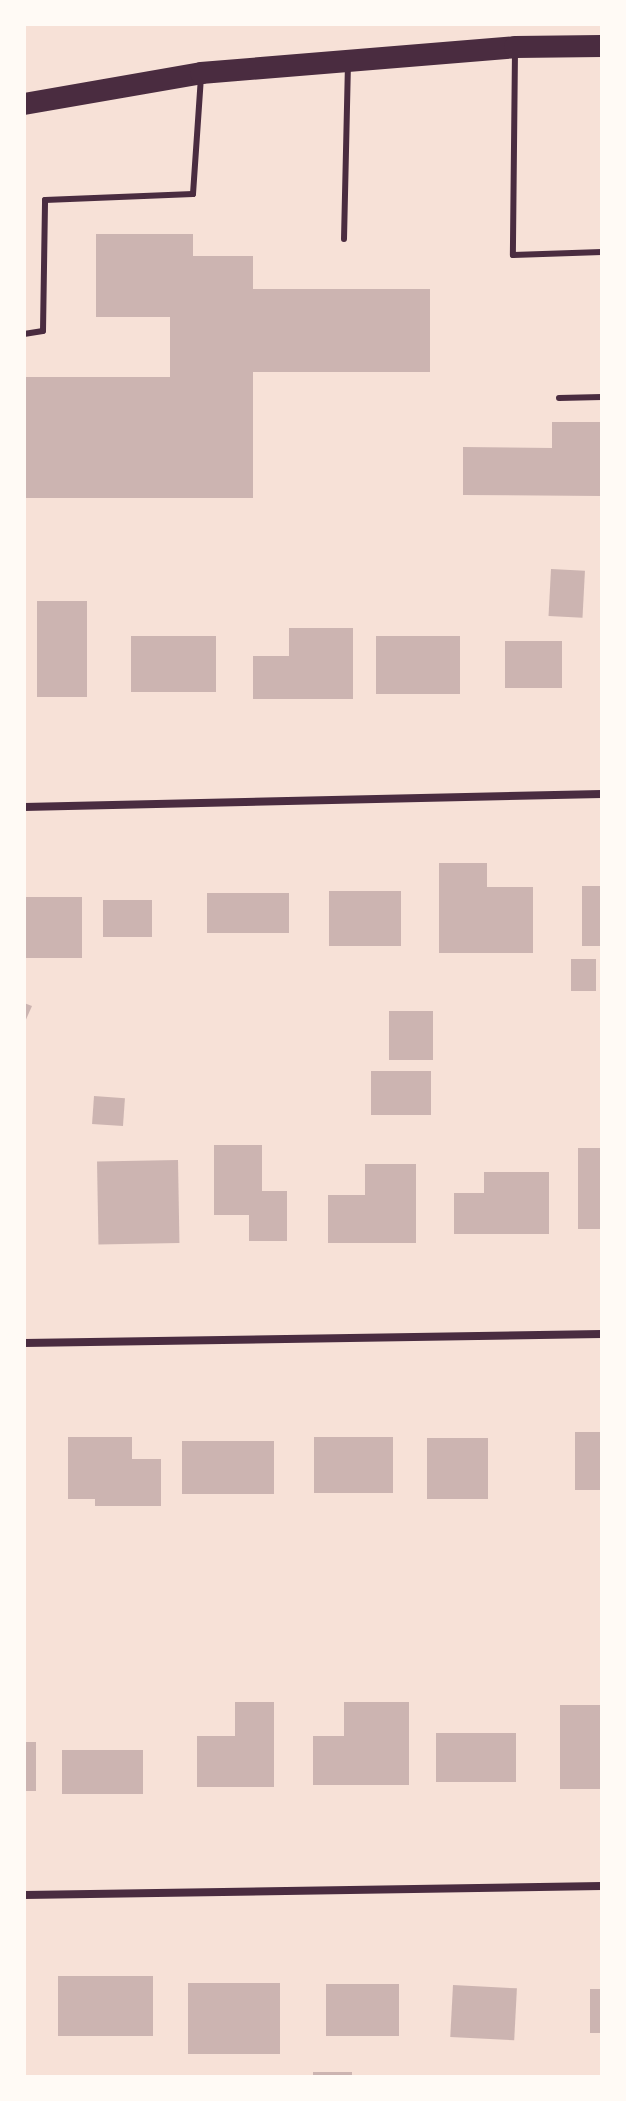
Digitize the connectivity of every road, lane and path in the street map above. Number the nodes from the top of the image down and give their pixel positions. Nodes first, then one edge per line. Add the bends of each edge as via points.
1 (602, 46) edge
2 (515, 47) junction
3 (348, 59) junction
4 (201, 73) junction
5 (24, 104) edge
6 (344, 239) dead end
7 (602, 252) edge
8 (24, 334) edge
9 (602, 397) edge
10 (559, 398) dead end
11 (602, 794) edge
12 (24, 807) edge
13 (602, 1334) edge
14 (24, 1343) edge
15 (602, 1886) edge
16 (24, 1895) edge

1 - 2 highway
2 - 3 highway
2 - 7 lane via 513,255
3 - 4 highway
3 - 6 lane
4 - 5 highway
4 - 8 lane via 193,194 45,200 43,331
9 - 10 lane
11 - 12 street
13 - 14 street
15 - 16 street

